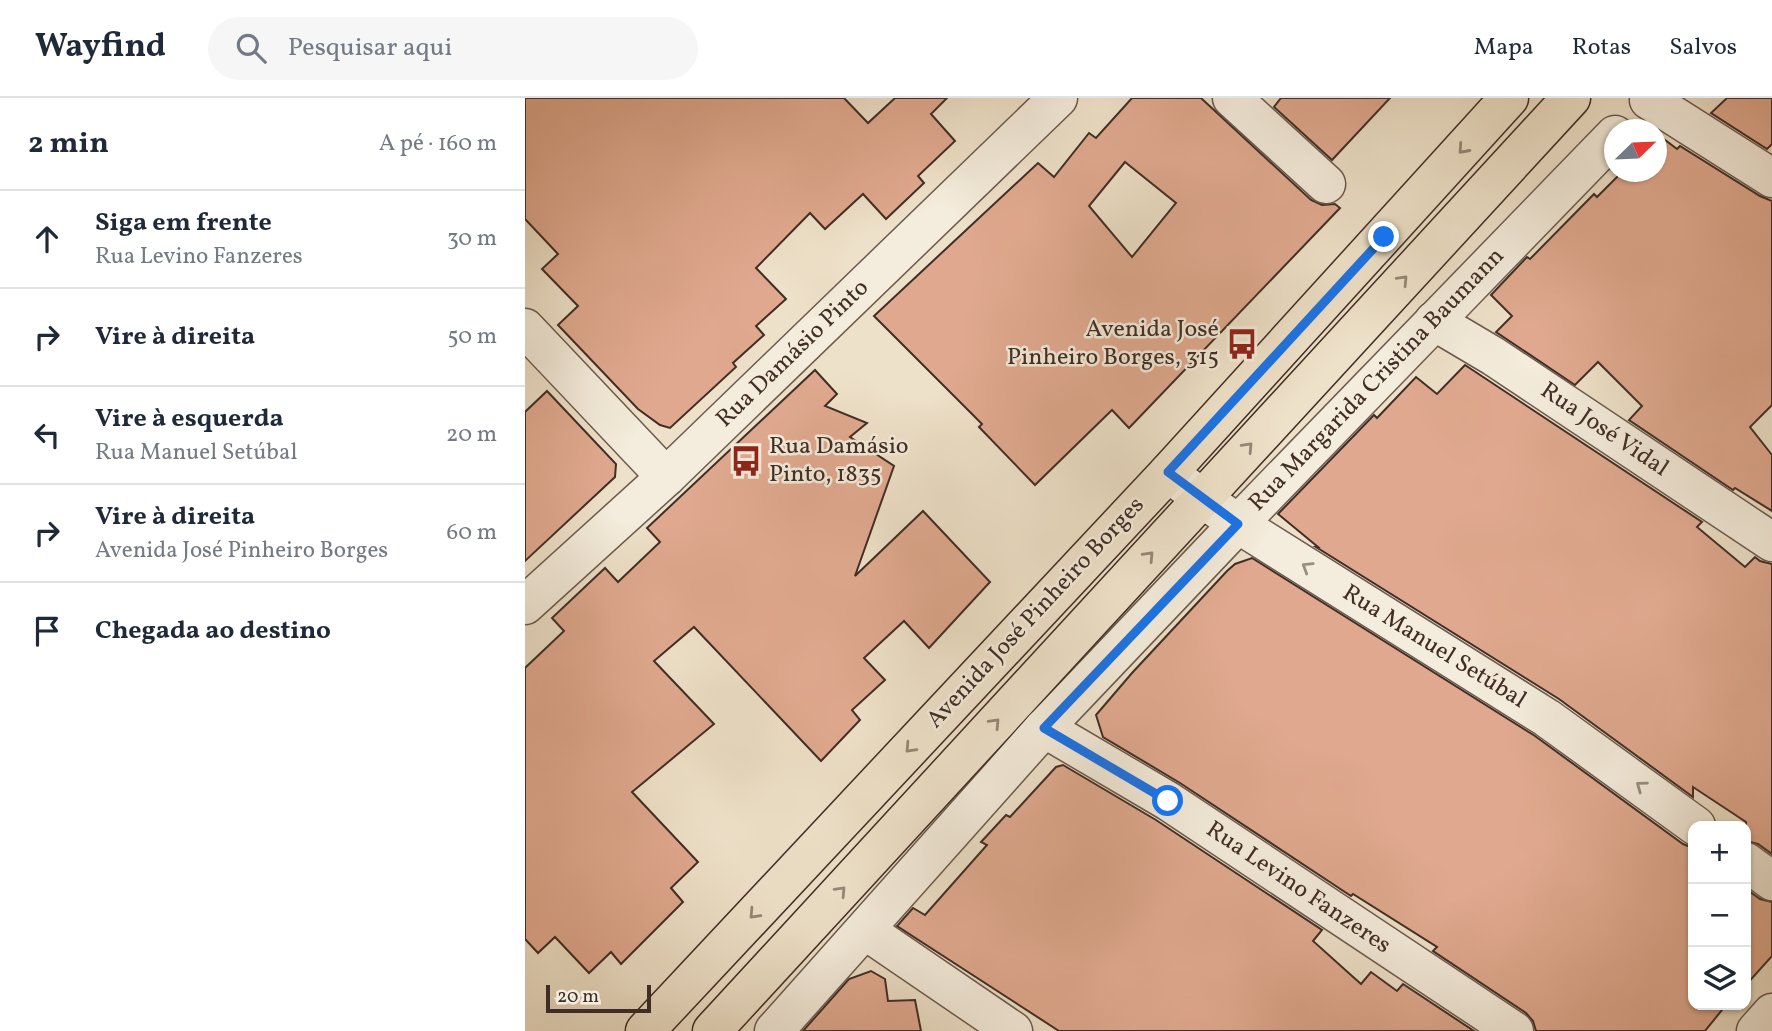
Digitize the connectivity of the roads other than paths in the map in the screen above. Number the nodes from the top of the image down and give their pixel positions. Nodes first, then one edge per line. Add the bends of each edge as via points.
1 (1058, 98) edge
2 (1232, 98) edge
3 (1509, 98) edge
4 (1571, 98) edge
5 (1650, 99) edge
6 (1631, 119) edge
7 (1604, 146) edge
8 (1772, 178) edge
9 (1326, 184) dead end
10 (1434, 321) junction
11 (525, 328) edge
12 (1168, 472) junction
13 (666, 477) junction
14 (1202, 497) junction
15 (1238, 524) junction
16 (1772, 542) edge
17 (525, 605) edge
18 (1044, 728) junction
19 (1689, 821) edge
20 (1751, 866) edge
21 (1772, 881) edge
22 (865, 930) junction
23 (1772, 1013) edge
24 (645, 1031) edge
25 (712, 1031) edge
26 (774, 1031) edge
27 (1013, 1031) edge
28 (1514, 1031) edge
29 (1756, 1031) edge

1 - 13 street, Rua Damásio Pinto
2 - 9 street
3 -> 12 main road, Avenida José Pinheiro Borges
14 -> 4 main road, Avenida José Pinheiro Borges
5 - 6 street
5 - 8 street
7 - 10 street, Rua Margarida Cristina Baumann
10 - 15 street, Rua Margarida Cristina Baumann
10 - 16 street, Rua José Vidal
11 - 13 street
12 - 14 street, Rua Manuel Setúbal
12 -> 24 main road, Avenida José Pinheiro Borges
13 - 17 street, Rua Damásio Pinto
14 - 15 street, Rua Manuel Setúbal
25 -> 14 main road, Avenida José Pinheiro Borges
15 - 18 street, Rua Margarida Cristina Baumann
19 -> 15 street, Rua Manuel Setúbal via 1547,718
18 - 22 street, Rua Margarida Cristina Baumann
18 - 28 street, Rua Levino Fanzeres via 1168,801
20 - 21 street
22 - 26 street, Rua Margarida Cristina Baumann
22 - 27 street
23 - 29 street

